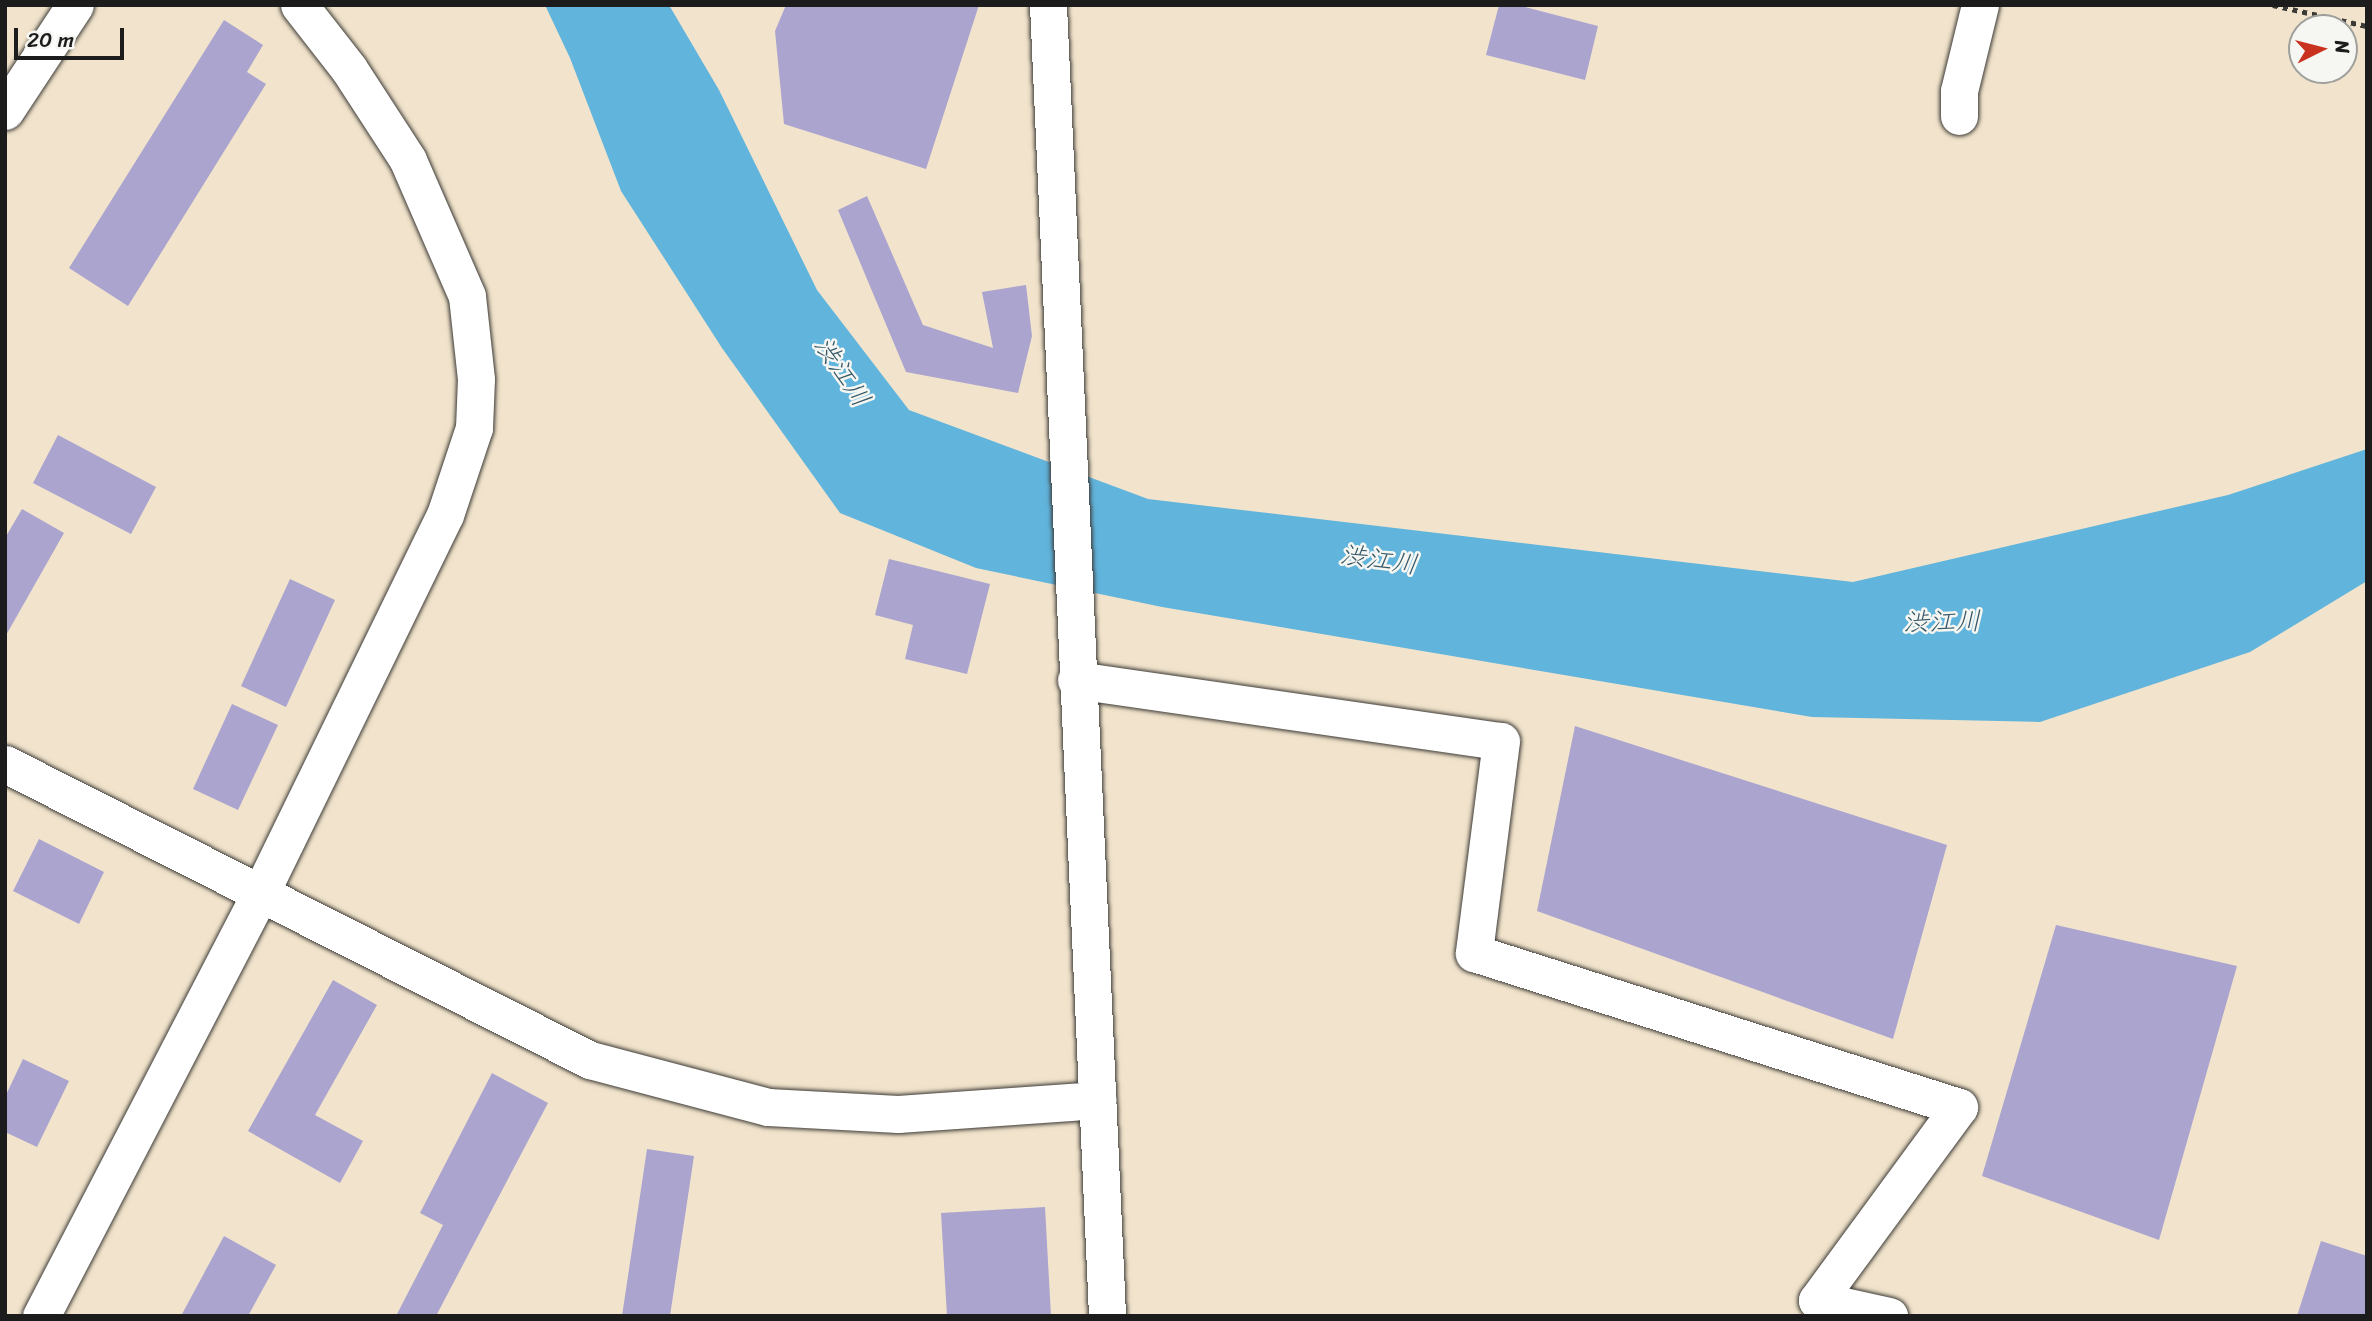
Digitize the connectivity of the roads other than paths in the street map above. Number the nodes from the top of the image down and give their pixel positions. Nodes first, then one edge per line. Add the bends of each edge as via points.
1 (75, 5) edge
2 (299, 5) edge
3 (1048, 5) edge
4 (1980, 5) edge
5 (5, 111) edge
6 (1959, 116) dead end
7 (1076, 680) junction
8 (5, 764) edge
9 (259, 896) junction
10 (1098, 1100) junction
11 (41, 1316) edge
12 (1107, 1316) edge
13 (1889, 1316) edge

1 - 5 street
2 - 9 street via 349,69 408,160 467,296 476,379 474,428 445,515
3 - 7 street
4 - 6 street via 1959,91
7 - 10 street
7 - 13 street via 1502,741 1474,953 1959,1107 1817,1300
8 - 9 street
9 - 10 street via 590,1060 768,1107 898,1114
9 - 11 street
10 - 12 street

